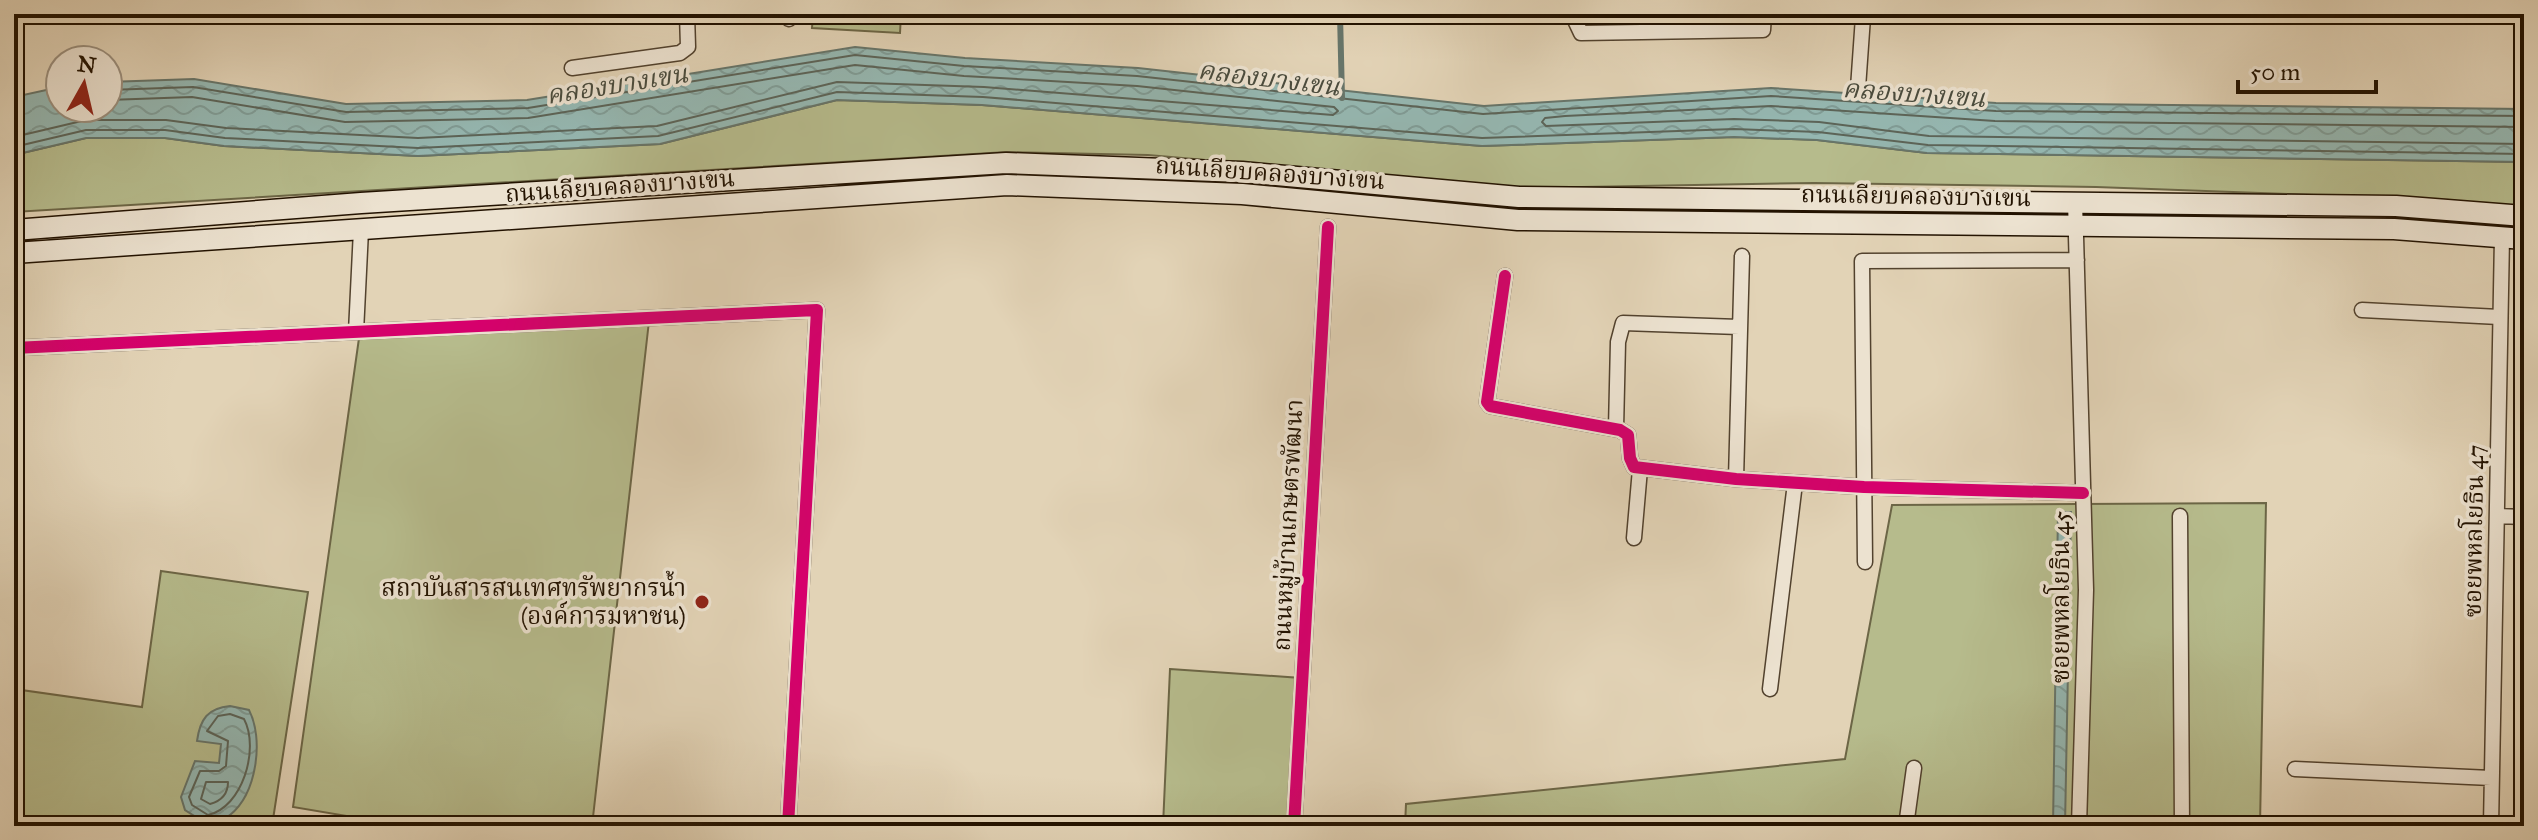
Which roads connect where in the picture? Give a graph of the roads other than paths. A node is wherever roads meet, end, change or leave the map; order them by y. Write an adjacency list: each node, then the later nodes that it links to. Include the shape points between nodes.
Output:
1 (687, 14): 5 (street, via 688,47 680,53)
2 (1572, 14): 3 (street, via 1581,33 1763,30)
3 (1764, 14)
4 (1801, 14): 6 (street, via 1863,17)
5 (572, 68)
6 (1858, 88)
7 (2075, 201): 8 (main road, ถนนเลียบคลองบางเขน, via 1519,197 1242,172 1006,163); 9 (main road, ถนนเลียบคลองบางเขน, via 2396,206); 10 (street, ซอยพหลโยธิน 45)
8 (361, 203): 12 (main road, ถนนเลียบคลองบางเขน); 13 (main road)
9 (2524, 216)
10 (2076, 224): 13 (main road, ถนนเลียบคลองบางเขน, via 1518,220 1242,194 1007,185); 14 (main road, ถนนเลียบคลองบางเขน, via 2394,229); 18 (street, ซอยพหลโยธิน 45)
11 (1328, 227): 41 (street, ถนนหมู่บ้านเกษตรพัฒนา)
12 (14, 230)
13 (361, 230): 16 (main road, ถนนเลียบคลองบางเขน); 23 (street)
14 (2502, 237): 15 (main road, ถนนเลียบคลองบางเขน); 21 (street, ซอยพหลโยธิน 47)
15 (2524, 239)
16 (14, 253)
17 (1742, 256): 22 (street)
18 (2077, 260): 29 (street, via 1862,261); 30 (street, ซอยพหลโยธิน 45)
19 (1505, 276): 25 (street, via 1487,402)
20 (2362, 310): 21 (street)
21 (2499, 317): 32 (street, ซอยพหลโยธิน 47)
22 (1739, 327): 25 (street, via 1623,323); 27 (street)
23 (356, 332): 24 (street); 40 (street, via 817,310)
24 (14, 348)
25 (1616, 429): 26 (street, via 1628,435 1631,465)
26 (1640, 469): 27 (street); 34 (street)
27 (1736, 479): 28 (street)
28 (1795, 483): 29 (street); 36 (street)
29 (1864, 487): 30 (street); 35 (street)
30 (2083, 493): 43 (street, ซอยพหลโยธิน 45, via 2086,590)
31 (2180, 516): 44 (street)
32 (2497, 516): 33 (street); 39 (street, ซอยพหลโยธิน 47)
33 (2524, 517)
34 (1634, 538)
35 (1865, 562)
36 (1770, 689)
37 (1914, 768): 42 (street)
38 (2295, 769): 39 (street)
39 (2491, 778): 45 (street, ซอยพหลโยธิน 47)
40 (788, 826)
41 (1294, 826)
42 (1906, 826)
43 (2079, 826)
44 (2182, 826)
45 (2491, 826)

